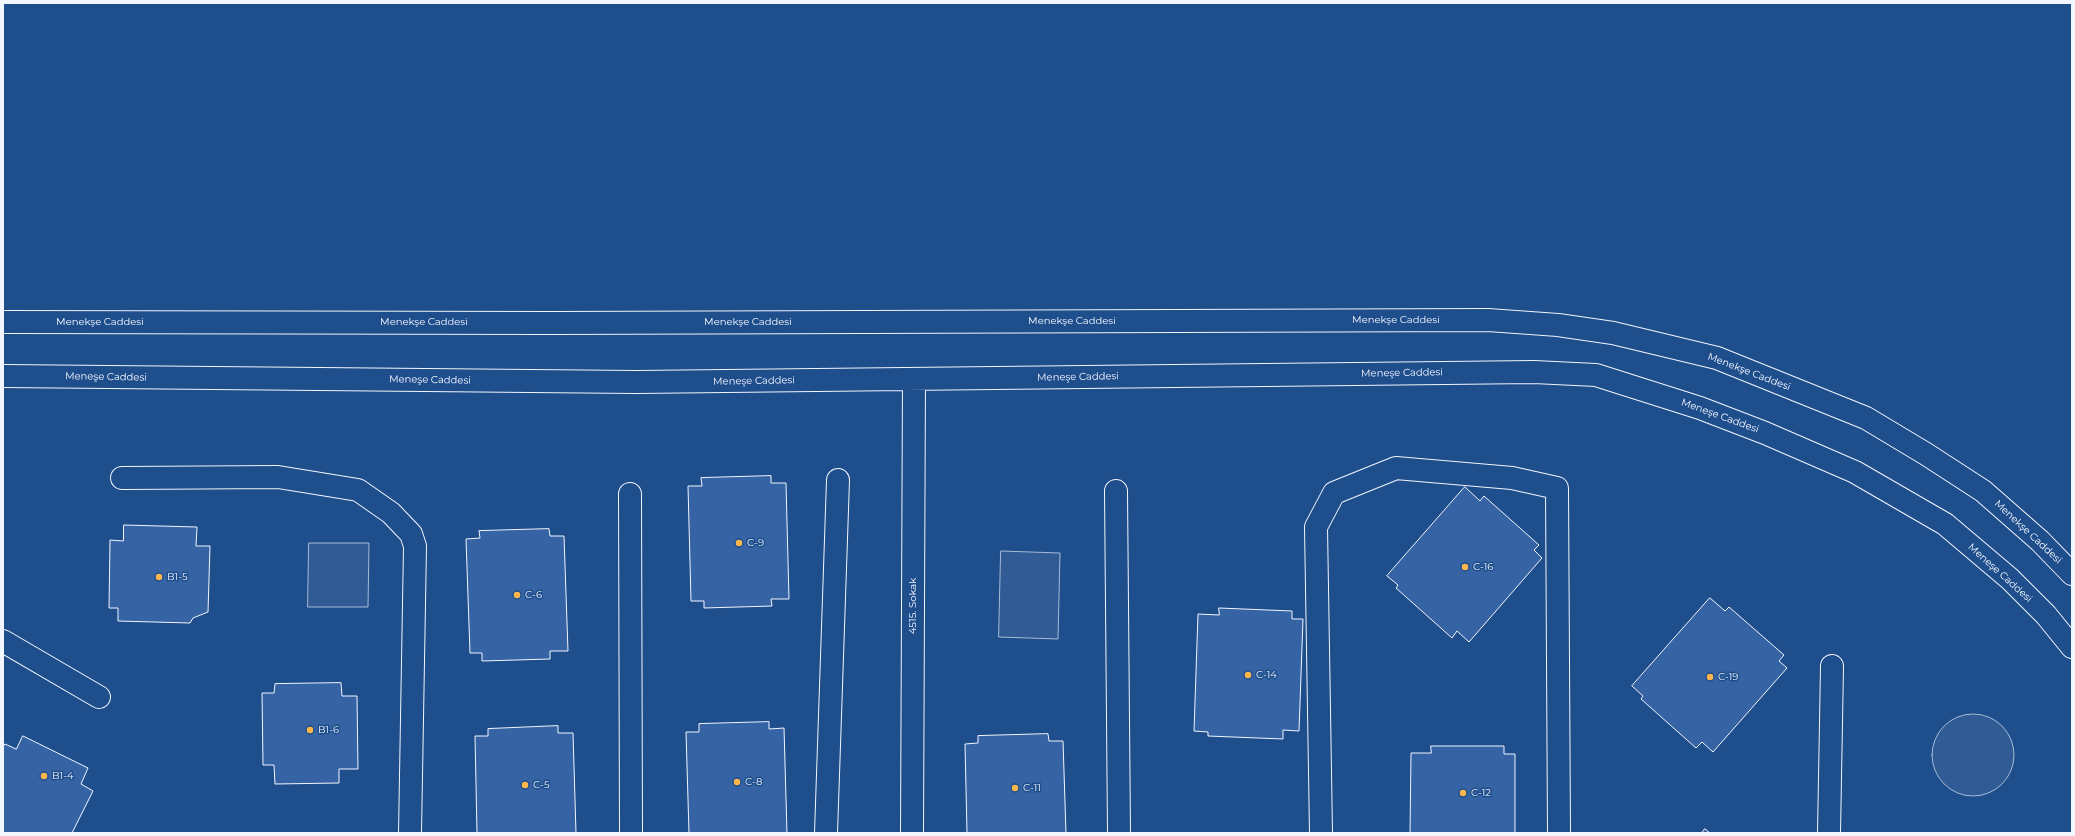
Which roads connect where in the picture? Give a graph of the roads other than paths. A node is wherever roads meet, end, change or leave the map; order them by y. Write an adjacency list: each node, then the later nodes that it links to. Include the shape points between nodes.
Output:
1 (3, 322): 8 (street, Menekşe Caddesi, via 1488,320 1558,325 1613,333 1717,358 1866,418 1983,491 2040,541)
2 (3, 376): 3 (street, Meneşe Caddesi, via 636,382)
3 (914, 379): 10 (street, Meneşe Caddesi, via 1534,372 1596,376 1700,408 1855,472 1944,524 2010,579 2046,615); 16 (street, 4515. Sokak)
4 (122, 478): 13 (street, via 278,477 358,490 391,513 411,534 415,546)
5 (838, 480): 15 (street)
6 (1116, 491): 17 (street)
7 (630, 494): 14 (street)
8 (2072, 574)
9 (3, 641): 12 (street)
10 (2072, 647)
11 (1832, 666): 20 (street)
12 (99, 697)
13 (410, 833)
14 (631, 833)
15 (826, 833)
16 (912, 833)
17 (1119, 833)
18 (1321, 833): 19 (street, via 1316,528 1334,493 1396,468 1512,478 1557,488)
19 (1559, 833)
20 (1829, 833)

